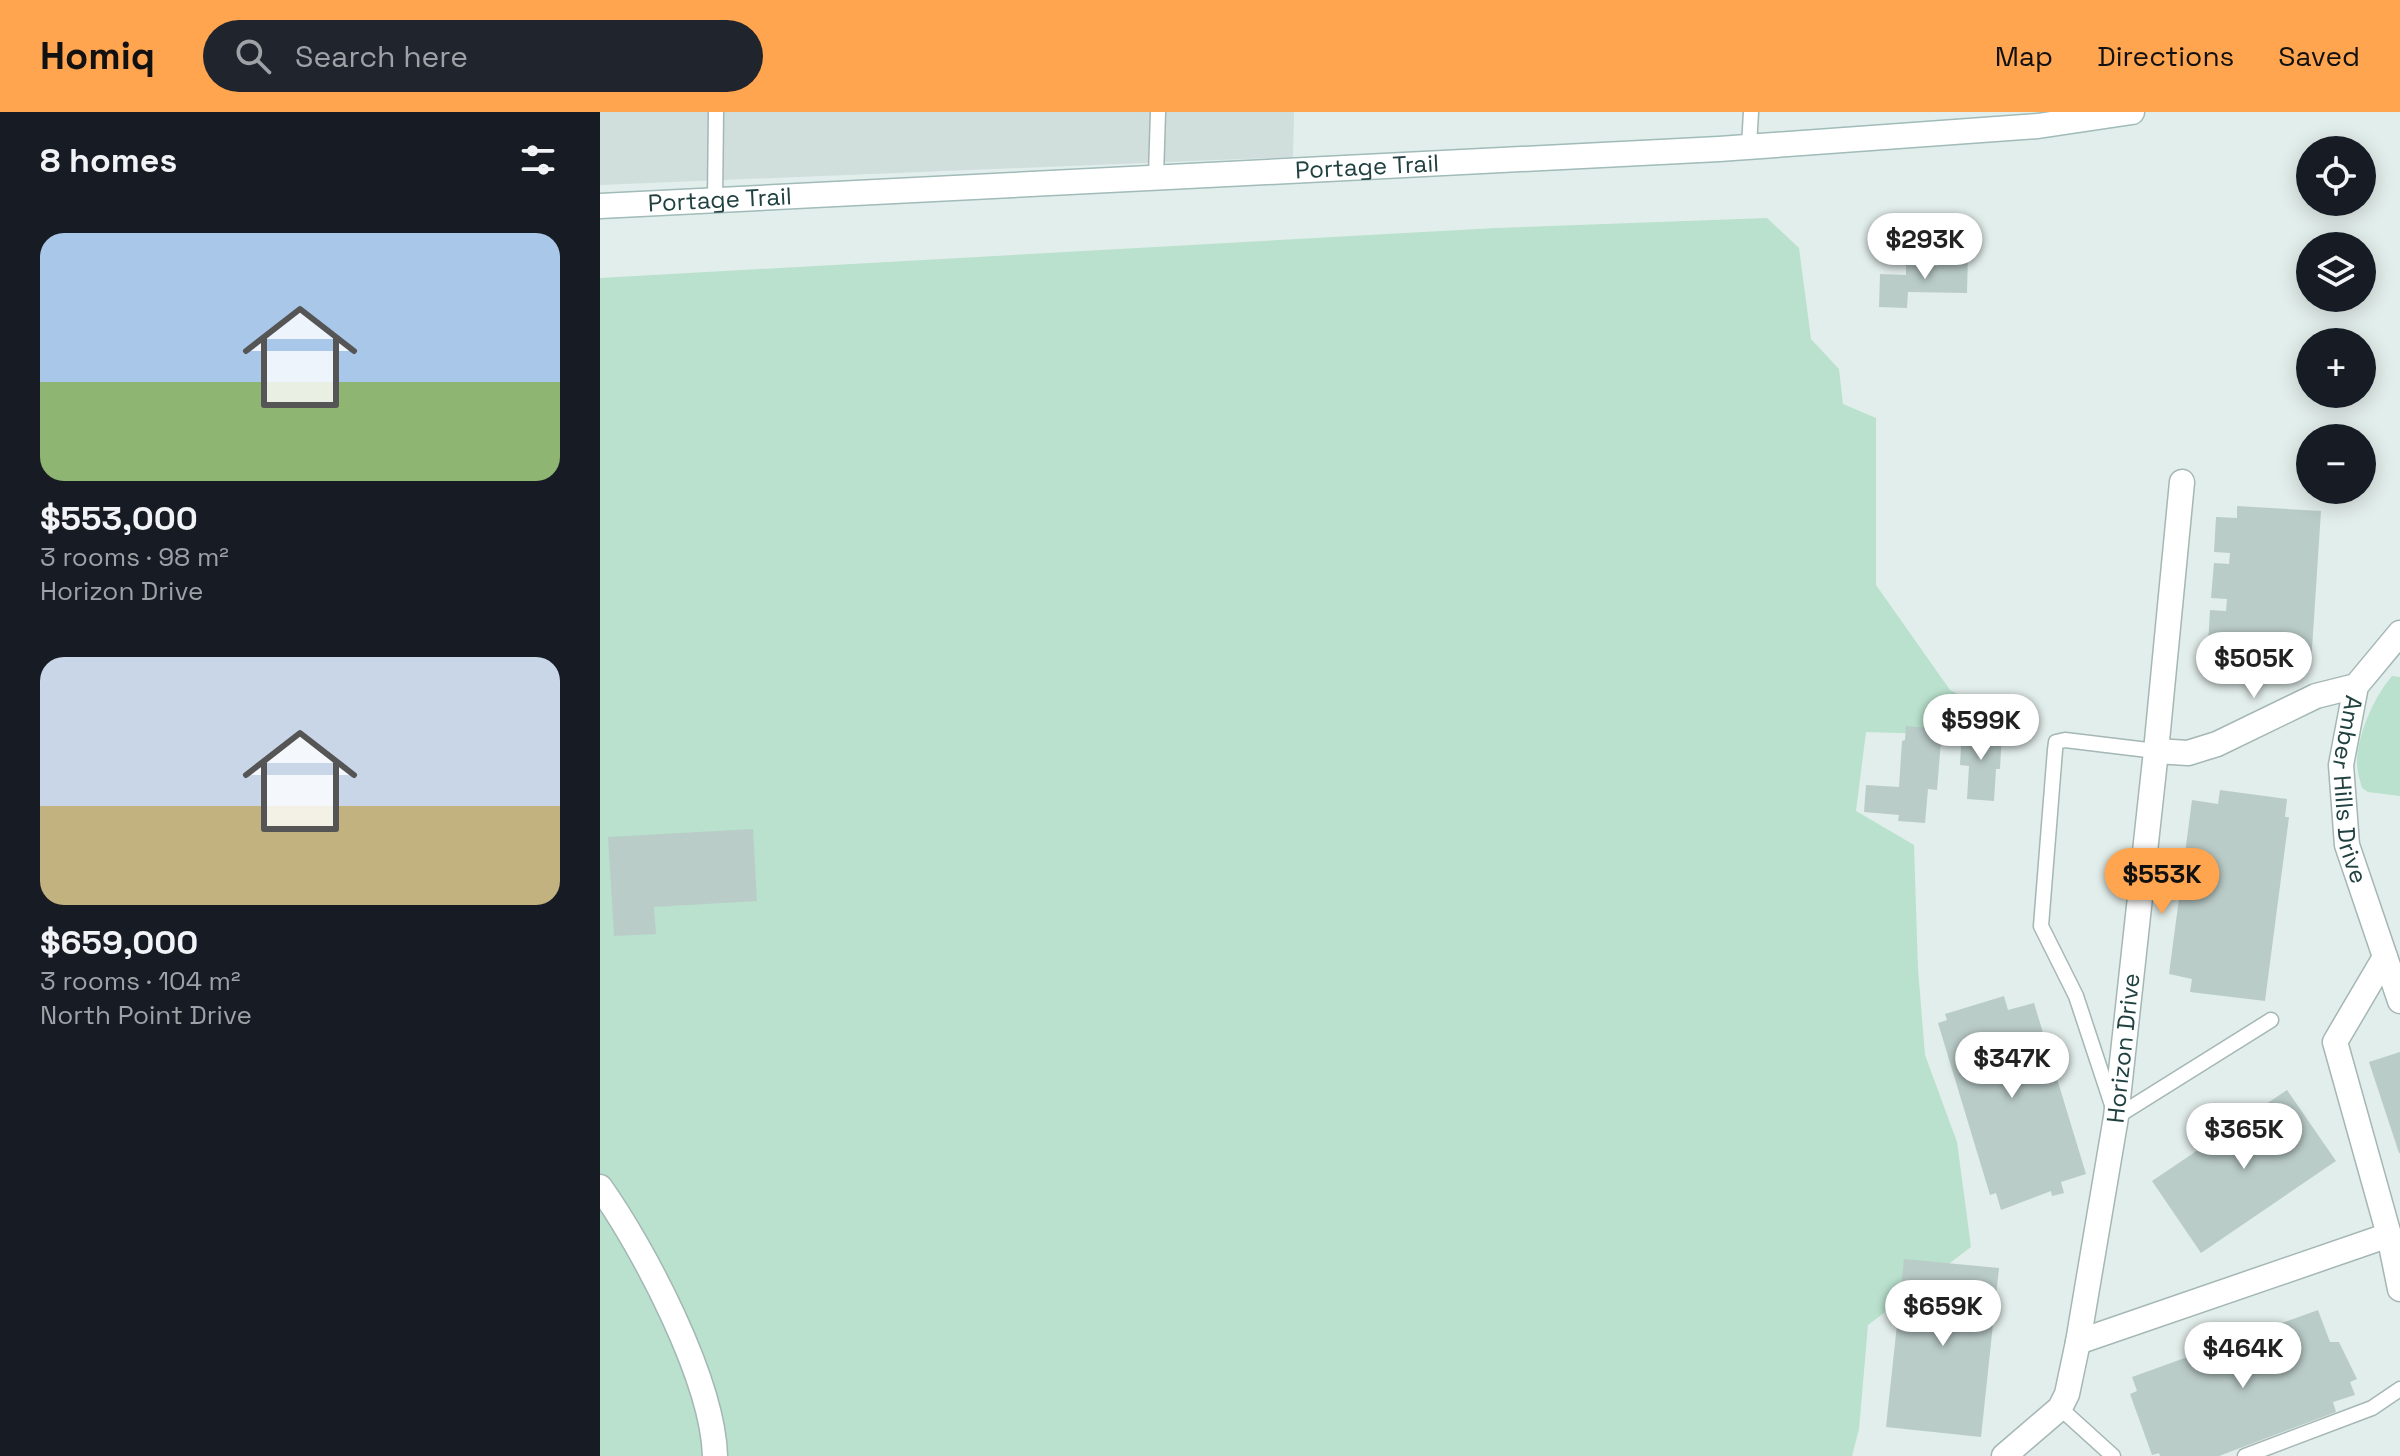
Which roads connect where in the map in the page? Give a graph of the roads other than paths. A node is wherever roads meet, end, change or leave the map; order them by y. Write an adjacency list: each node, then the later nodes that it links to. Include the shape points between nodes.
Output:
1 (716, 112): 7 (lane)
2 (1158, 112): 6 (lane)
3 (1751, 112): 5 (lane)
4 (2132, 112): 5 (street, Portage Trail, via 2038,126)
5 (1749, 146): 6 (street, Portage Trail)
6 (1156, 176): 7 (street, Portage Trail)
7 (715, 200): 8 (street, Portage Trail)
8 (600, 206)
9 (2182, 482): 12 (street, Horizon Drive)
10 (2400, 633): 11 (street, Amber Hills Drive)
11 (2356, 686): 12 (street, via 2316,696 2217,744 2188,753); 13 (street, Amber Hills Drive, via 2341,765 2347,845)
12 (2156, 751): 16 (street, Horizon Drive); 16 (lane, via 2065,740 2056,742 2055,750 2041,926 2076,996)
13 (2385, 957): 14 (street, Amber Hills Drive); 18 (street, via 2335,1042)
14 (2400, 1001)
15 (2271, 1020): 16 (lane)
16 (2116, 1117): 20 (street, Horizon Drive)
17 (600, 1187): 23 (street, via 628,1229 688,1352 711,1420)
18 (2389, 1235): 19 (street); 20 (street)
19 (2400, 1289)
20 (2078, 1342): 22 (street, Horizon Drive)
21 (2400, 1389): 26 (lane, via 2372,1408)
22 (2060, 1408): 24 (street); 25 (lane)
23 (715, 1456)
24 (2004, 1456)
25 (2113, 1456)
26 (2245, 1456)

